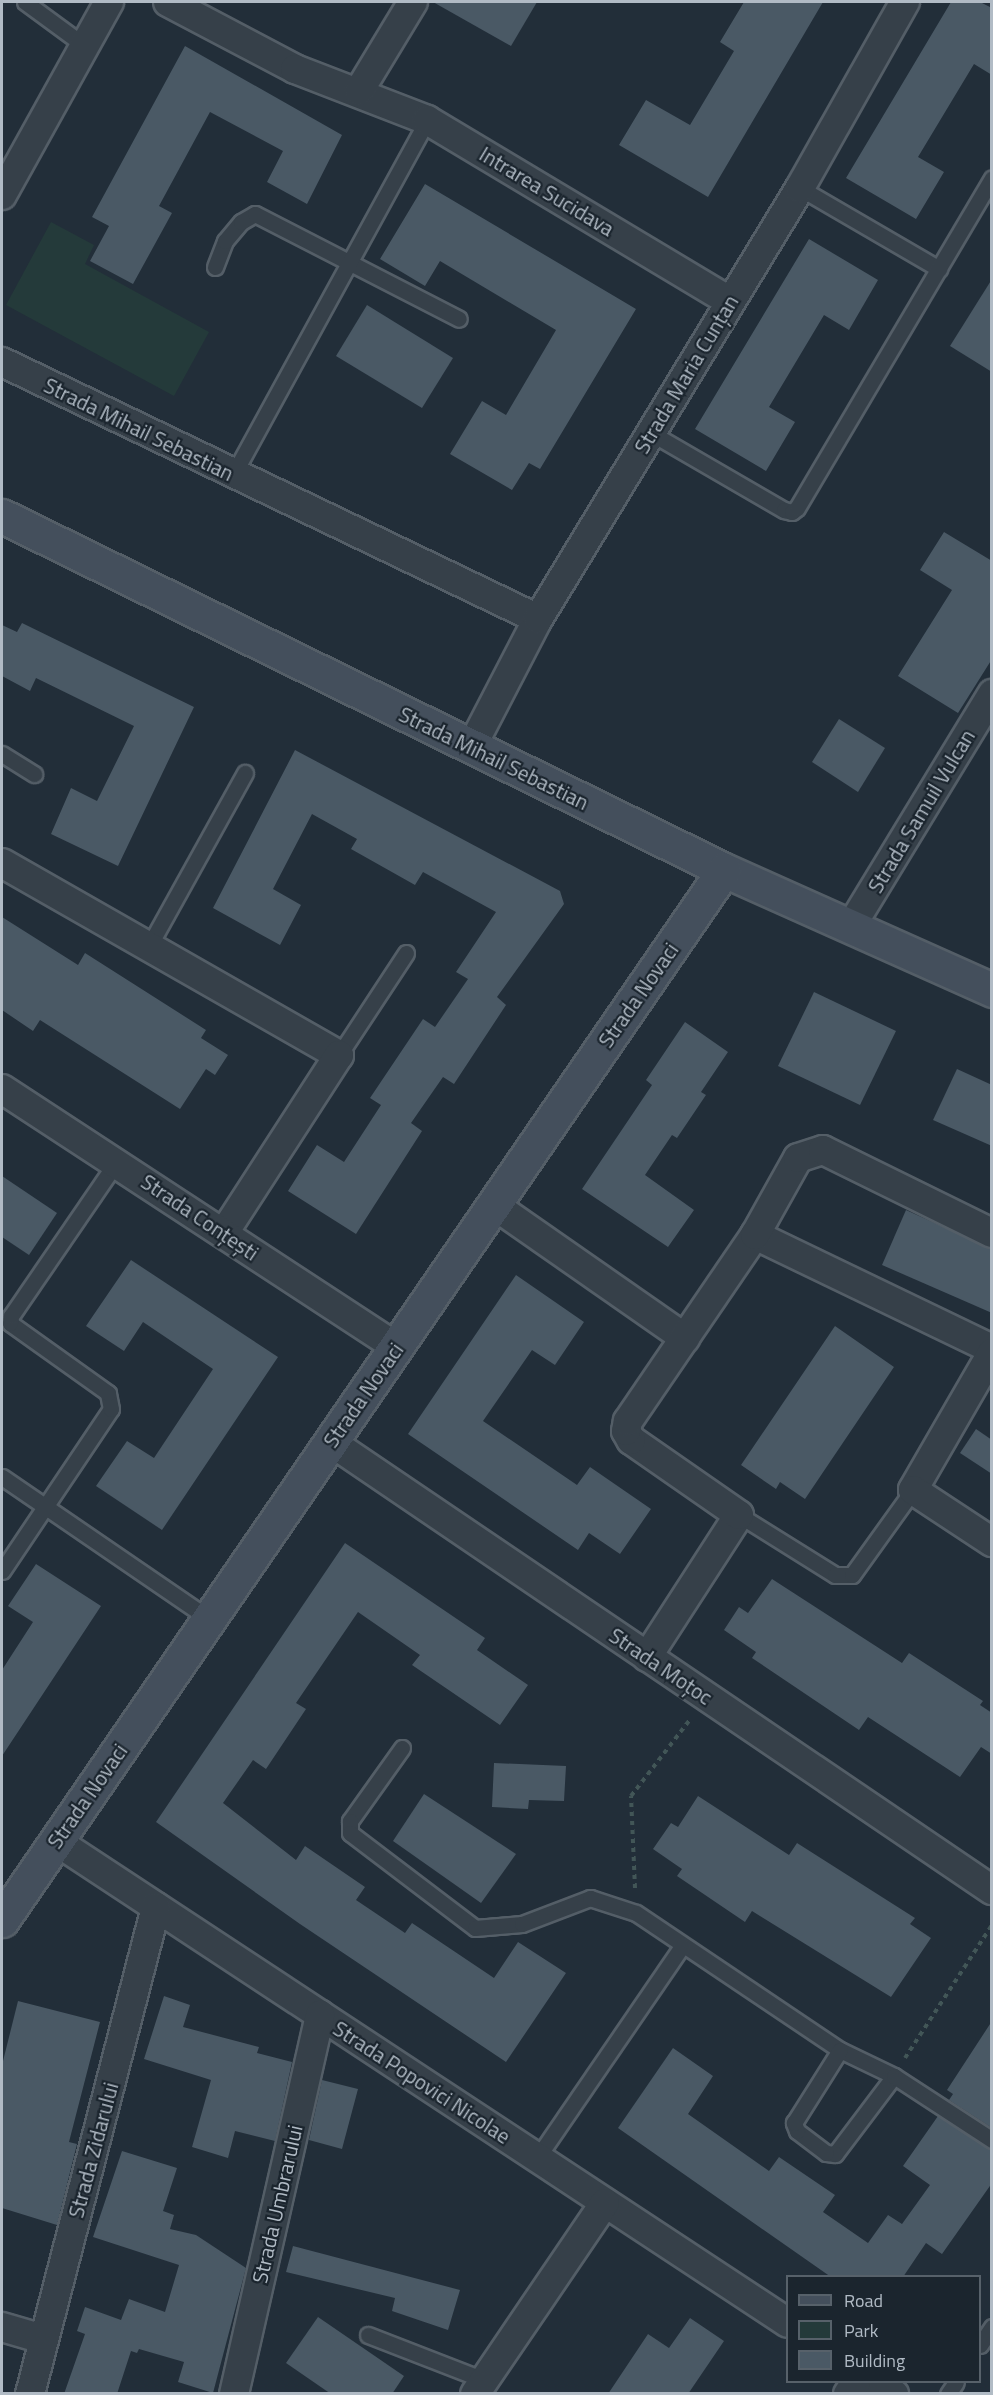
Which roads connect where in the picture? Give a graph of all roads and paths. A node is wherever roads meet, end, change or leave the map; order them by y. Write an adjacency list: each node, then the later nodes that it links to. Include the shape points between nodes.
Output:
1 (25, 2): 6 (lane)
2 (110, 2): 6 (street)
3 (168, 2): 7 (street, Intrarea Sucidava, via 295,69)
4 (413, 2): 7 (street)
5 (905, 2): 10 (street, Strada Maria Cunțan)
6 (85, 46): 11 (street)
7 (359, 91): 8 (street, Intrarea Sucidava)
8 (427, 120): 12 (lane); 15 (street, Intrarea Sucidava)
9 (992, 178): 14 (lane)
10 (801, 188): 14 (lane); 15 (street, Strada Maria Cunțan)
11 (2, 195)
12 (350, 265): 13 (lane, via 255,214 241,222 225,242); 16 (lane); 19 (lane)
13 (215, 267)
14 (939, 269): 18 (lane, via 792,512)
15 (729, 301): 18 (street, Strada Maria Cunțan)
16 (459, 319)
17 (2, 362): 19 (street, Strada Mihail Sebastian)
18 (651, 433): 21 (street, Strada Maria Cunțan)
19 (233, 476): 21 (street, Strada Mihail Sebastian)
20 (2, 516): 23 (street, Strada Mihail Sebastian)
21 (537, 619): 23 (street, Strada Maria Cunțan)
22 (992, 694): 29 (street, Strada Samuil Vulcan)
23 (471, 748): 28 (street, Strada Mihail Sebastian)
24 (2, 754): 26 (lane)
25 (245, 773): 30 (lane)
26 (34, 774)
27 (2, 863): 30 (street)
28 (724, 870): 29 (street, Strada Mihail Sebastian); 36 (street, Strada Novaci)
29 (850, 928): 32 (street, Strada Mihail Sebastian)
30 (149, 946): 33 (street)
31 (406, 953): 33 (lane)
32 (992, 990)
33 (339, 1055): 37 (street)
34 (2, 1089): 35 (street, Strada Conțești)
35 (117, 1161): 37 (street, Strada Conțești); 46 (lane, via 11,1316 15,1329 108,1393 112,1400 111,1409)
36 (494, 1205): 40 (street); 41 (street, Strada Novaci)
37 (224, 1233): 41 (street, Strada Conțești)
38 (992, 1233): 39 (street, via 823,1150 798,1158)
39 (755, 1235): 40 (street); 42 (street)
40 (685, 1338): 47 (street, via 628,1421 626,1431 632,1440)
41 (396, 1347): 43 (street, Strada Novaci)
42 (992, 1351): 45 (street)
43 (331, 1442): 50 (street, Strada Novaci); 51 (street, Strada Moțoc)
44 (2, 1477): 46 (lane)
45 (913, 1490): 47 (lane, via 852,1575 835,1575); 48 (street)
46 (45, 1507): 49 (lane); 50 (lane)
47 (739, 1515): 51 (street)
48 (992, 1542)
49 (2, 1571)
50 (209, 1619): 54 (street, Strada Novaci)
51 (647, 1656): 52 (street, Strada Moțoc)
52 (708, 1697): 55 (street, Strada Moțoc); 57 (path, via 631,1796)
53 (402, 1748): 57 (lane, via 350,1821 350,1833 475,1928 522,1924 590,1898)
54 (56, 1841): 56 (street, Strada Popovici Nicolae); 58 (street, Strada Novaci)
55 (990, 1887)
56 (156, 1907): 61 (street, Strada Popovici Nicolae); 71 (street, Strada Zidarului)
57 (636, 1913): 60 (lane)
58 (2, 1920)
59 (992, 1925): 63 (path)
60 (682, 1946): 62 (lane); 65 (lane)
61 (320, 2015): 65 (street, Strada Popovici Nicolae); 76 (street, Strada Umbrarului)
62 (840, 2050): 63 (lane); 63 (lane, via 794,2124 797,2131 826,2153 835,2154 842,2147)
63 (894, 2076): 64 (lane)
64 (992, 2140)
65 (537, 2158): 66 (street, Strada Popovici Nicolae)
66 (605, 2203): 67 (street, Strada Popovici Nicolae); 74 (street)
67 (786, 2322)
68 (992, 2326): 72 (lane)
69 (2, 2327): 71 (street)
70 (368, 2335): 74 (lane)
71 (43, 2339): 75 (street, Strada Zidarului)
72 (981, 2343)
73 (878, 2383): 77 (street)
74 (480, 2387)
75 (30, 2394)
76 (234, 2394)
77 (894, 2394)

